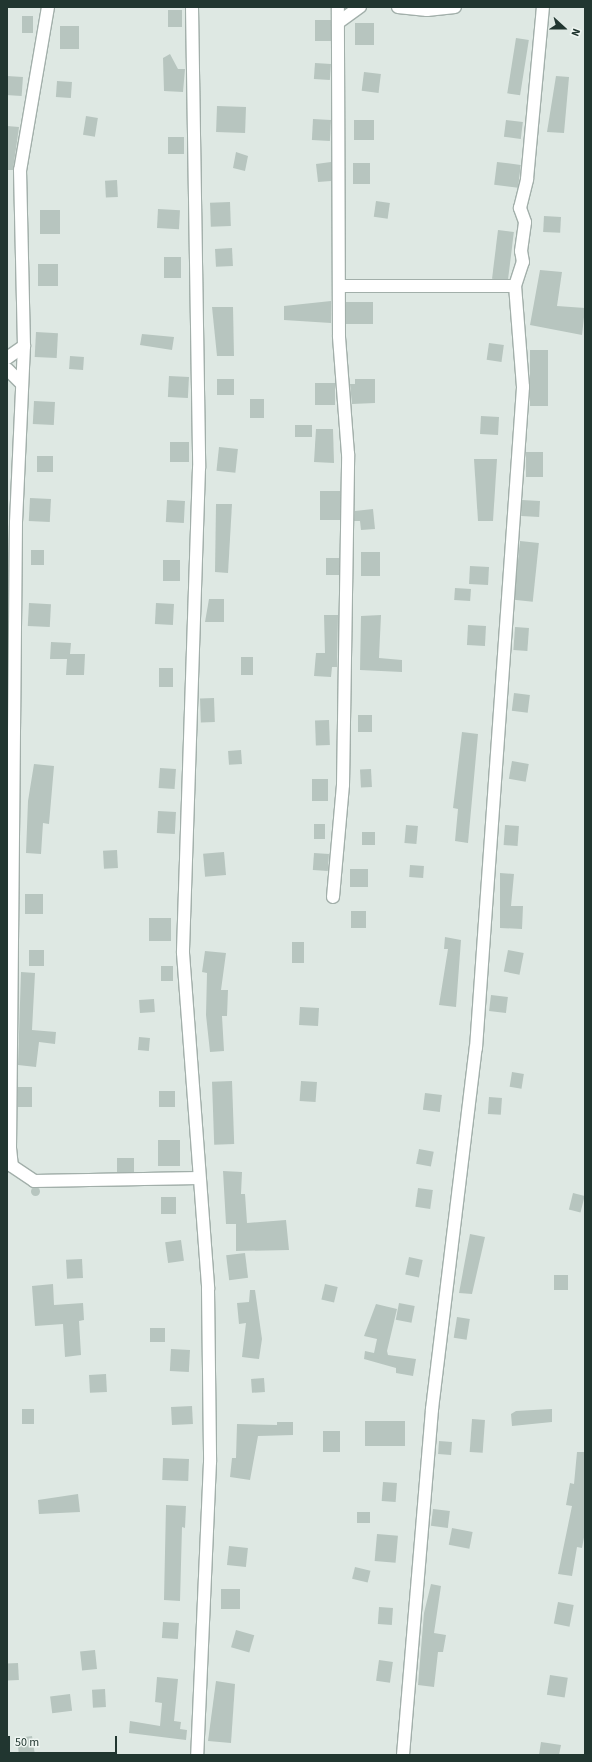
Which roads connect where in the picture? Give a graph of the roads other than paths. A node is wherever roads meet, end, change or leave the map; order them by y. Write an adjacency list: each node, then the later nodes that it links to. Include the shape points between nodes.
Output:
1 (48, 7): 11 (street, via 20,170)
2 (192, 7): 16 (street, via 199,468 183,953)
3 (338, 7): 8 (street)
4 (360, 7): 8 (street)
5 (398, 7): 6 (street, via 427,10)
6 (455, 7)
7 (543, 7): 10 (street, via 527,179 520,208 525,222 521,251 524,262)
8 (339, 22): 9 (street)
9 (339, 286): 10 (street); 15 (street, via 339,336 348,454 343,785)
10 (515, 286): 18 (street, via 523,387 476,1048 432,1409)
11 (24, 346): 12 (street); 14 (street)
12 (7, 358)
13 (7, 369): 14 (street)
14 (22, 384): 16 (street, via 16,523 10,1148 12,1166 34,1181)
15 (333, 898)
16 (199, 1178): 17 (street, via 208,1289 210,1462)
17 (197, 1755)
18 (403, 1755)

